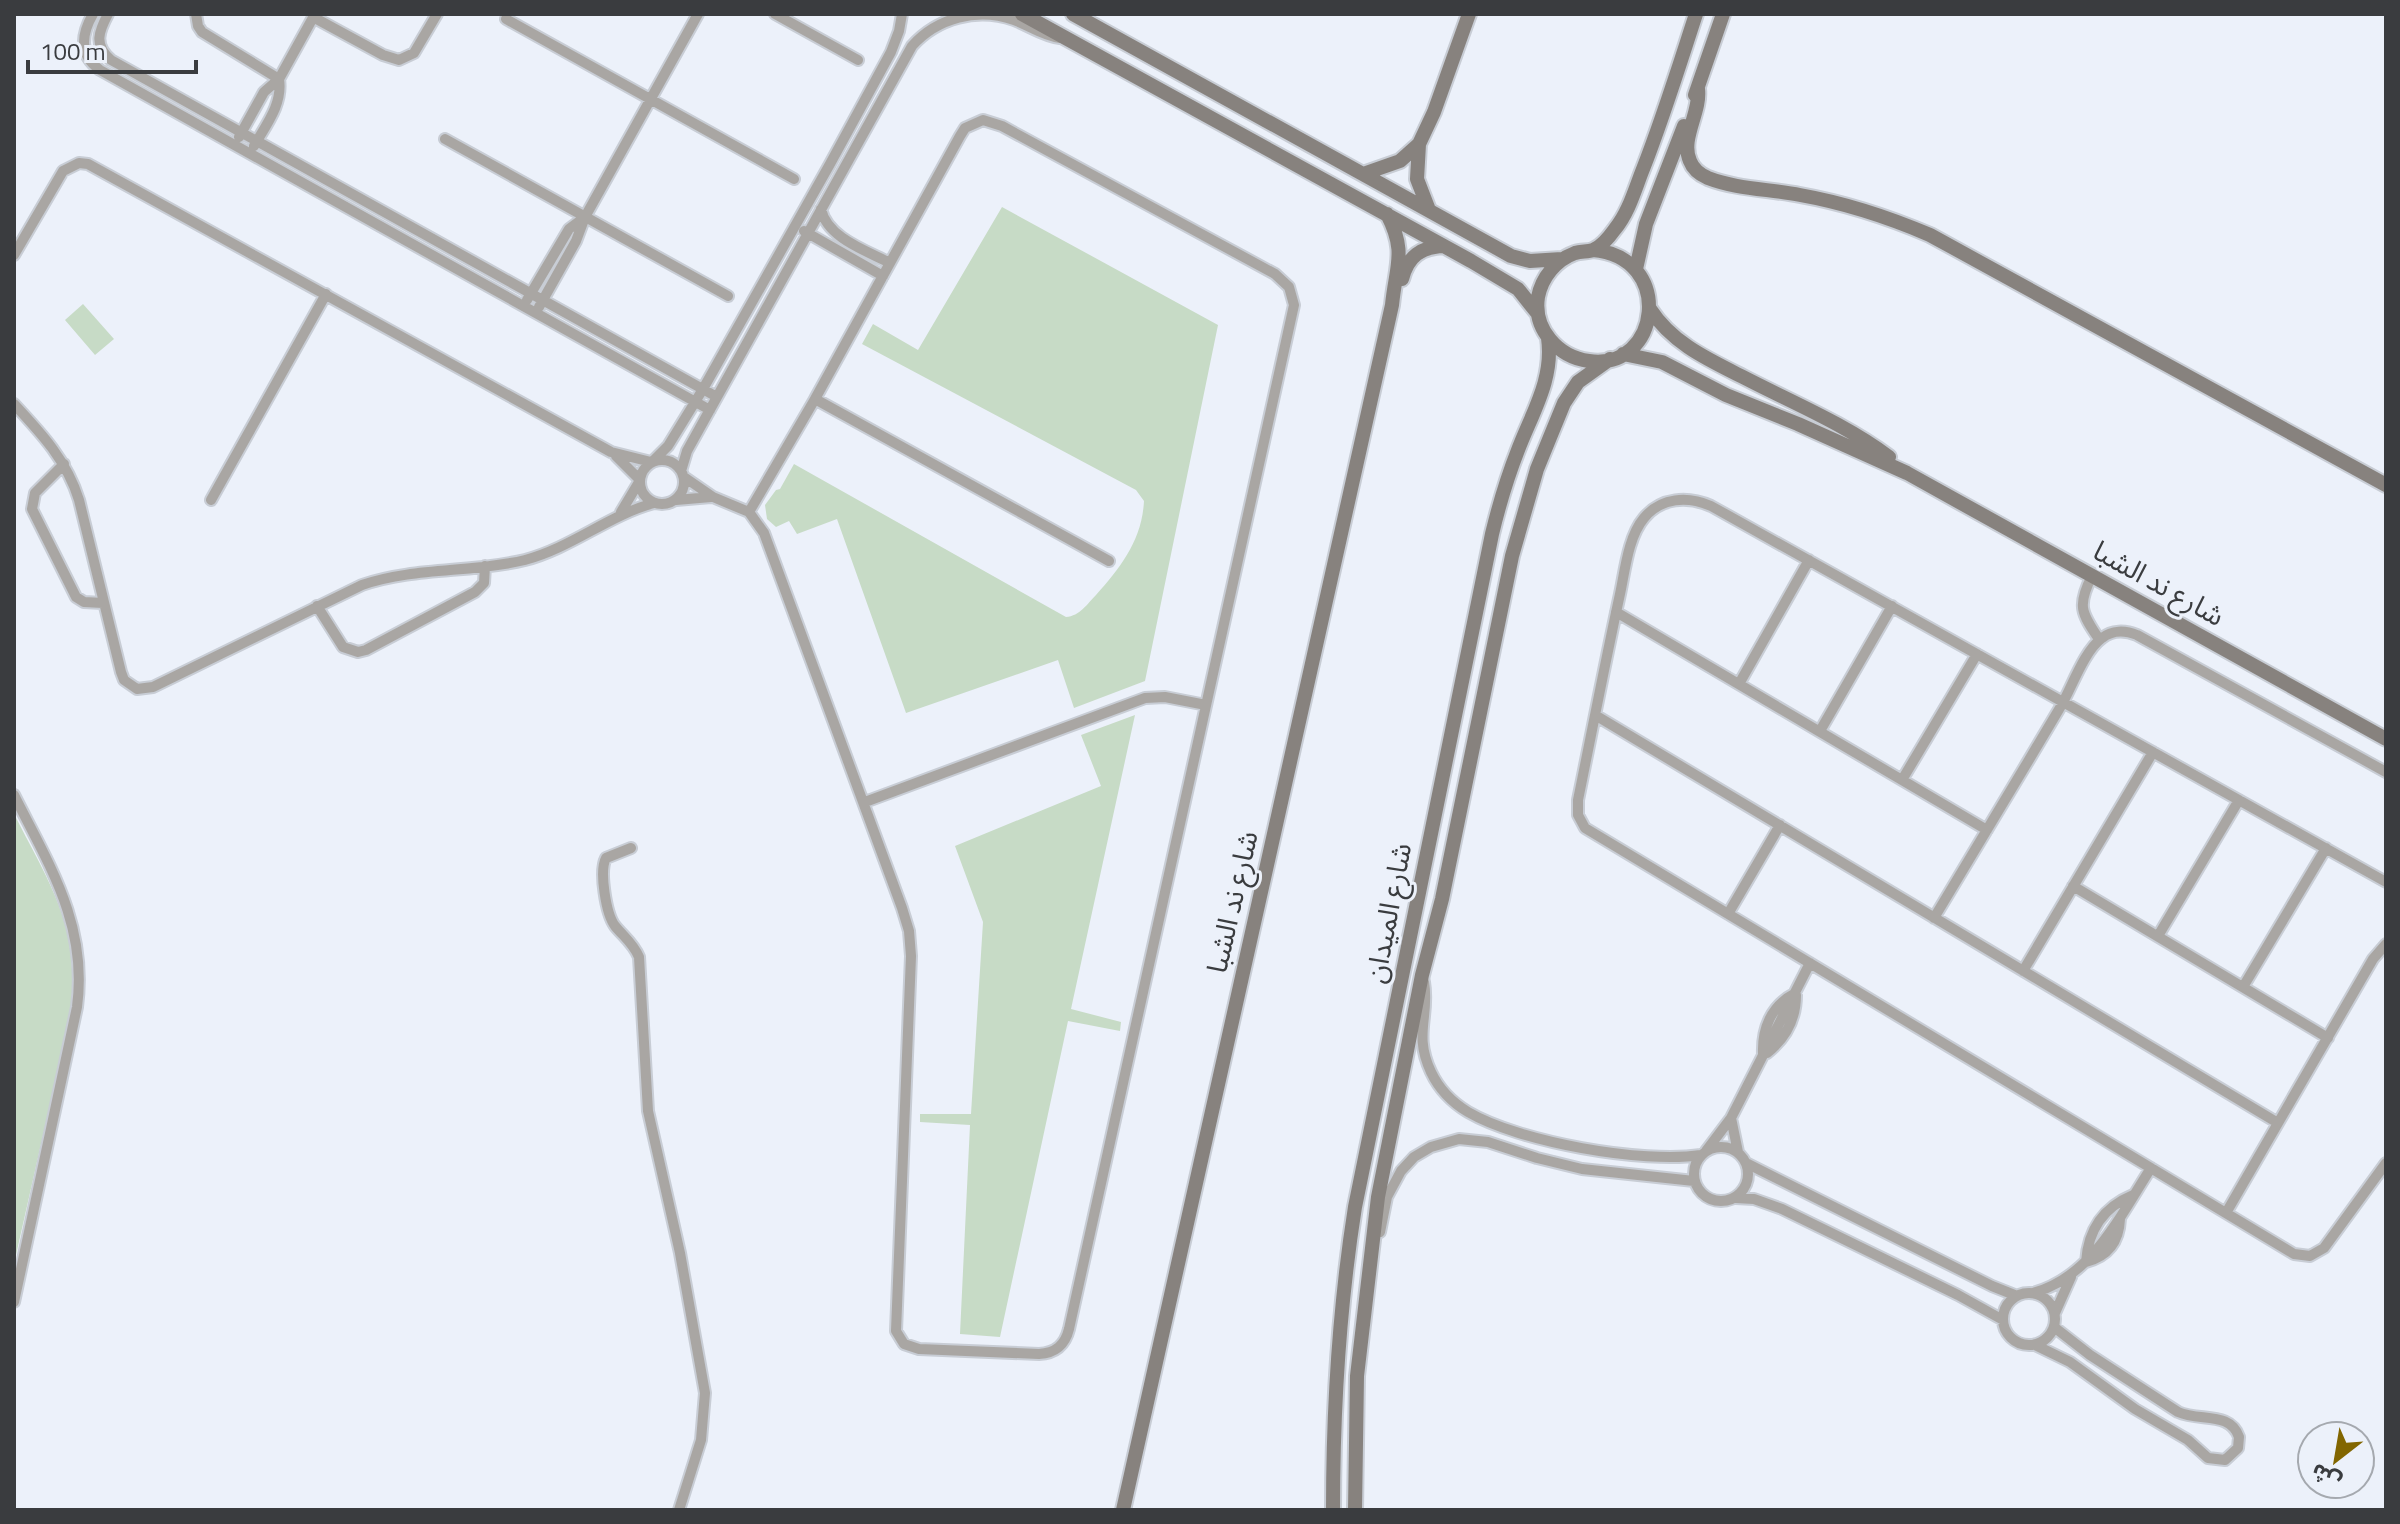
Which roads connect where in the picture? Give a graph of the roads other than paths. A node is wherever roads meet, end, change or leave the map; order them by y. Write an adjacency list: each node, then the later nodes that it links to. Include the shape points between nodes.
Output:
1 (93, 14): 24 (street, via 83,42 93,65)
2 (108, 14): 20 (street, via 98,38 107,57)
3 (196, 14): 17 (street, via 202,32)
4 (437, 14): 13 (street, via 414,53 399,60)
5 (698, 14): 19 (street)
6 (775, 14): 16 (street)
7 (902, 14): 26 (street, via 891,52)
8 (1022, 14): 15 (street)
9 (1073, 14): 27 (street)
10 (1469, 14): 23 (street)
11 (1696, 14): 35 (street, via 1629,204 1615,230)
12 (1723, 14): 18 (street)
13 (314, 15): 17 (street)
14 (506, 19): 19 (street)
15 (1066, 39): 29 (street, via 989,15 959,17 928,31 893,76); 31 (street)
16 (858, 60)
17 (279, 79): 20 (street, via 264,92); 22 (street, via 277,105)
18 (1698, 89): 39 (street, via 1646,224); 64 (street, via 1688,152 1700,173 1723,182 1835,201 1930,235)
19 (650, 99): 28 (street); 32 (street)
20 (241, 133): 22 (street); 24 (street)
21 (445, 139): 32 (street)
22 (257, 141): 25 (street); 42 (street)
23 (1419, 144): 27 (street, via 1400,161); 30 (street, via 1417,179)
24 (235, 145): 25 (street)
25 (250, 153): 46 (street)
26 (830, 164): 33 (street, via 831,174 803,226); 52 (street)
27 (1363, 174): 30 (street)
28 (794, 179)
29 (821, 209): 33 (street); 38 (street, via 835,233)
30 (1429, 210): 37 (street, via 1511,256)
31 (1387, 214): 34 (street); 45 (street, شارع ند الشبا, via 1400,253)
32 (585, 217): 42 (street, via 569,229); 43 (street); 44 (street)
33 (807, 233): 40 (street); 53 (street)
34 (1445, 246): 45 (street, شارع ند الشبا, via 1423,250 1408,262); 49 (street, via 1518,289)
35 (1593, 250): 37 (street); 39 (street, via 1617,255)
36 (14, 255): 41 (street, via 63,171 88,164)
37 (1562, 259): 49 (street, via 1542,284)
38 (890, 263): 40 (street); 83 (street, via 965,128 983,120 1275,274 1289,287 1293,315)
39 (1636, 269): 47 (street)
40 (883, 276): 54 (street)
41 (326, 294): 58 (street); 66 (street)
42 (530, 294): 44 (street); 46 (street)
43 (728, 296)
44 (543, 301): 48 (street); 52 (street)
45 (1392, 305): 130 (street, شارع ند الشبا)
46 (524, 306): 48 (street)
47 (1650, 309): 51 (street, via 1642,335); 61 (street, شارع ند الشبا, via 1686,347 1868,443)
48 (536, 312): 55 (street)
49 (1539, 315): 50 (street)
50 (1548, 338): 51 (street, via 1576,358 1593,362); 131 (street, شارع الميدان, via 1547,378 1492,534 1355,1207 1334,1397)
51 (1616, 356): 61 (street, شارع ند الشبا, via 1662,362); 105 (street, شارع الميدان, via 1588,372 1570,392 1527,498)
52 (703, 389): 53 (street); 55 (street)
53 (717, 397): 57 (street)
54 (815, 399): 69 (street); 72 (street)
55 (696, 402): 57 (street); 59 (street)
56 (14, 404): 60 (street)
57 (710, 410): 62 (street, via 687,451)
58 (611, 452): 59 (street); 63 (street)
59 (652, 461): 62 (street, via 669,461); 63 (street)
60 (64, 464): 75 (street, via 79,500); 75 (street, via 35,493 32,509 76,597)
61 (1907, 473): 74 (street, شارع ند الشبا)
62 (683, 474): 65 (street); 67 (street, via 682,491)
63 (639, 480): 68 (street, via 644,495); 70 (street)
64 (2386, 485)
65 (713, 497): 67 (street); 69 (street)
66 (211, 500)
67 (674, 501): 68 (street)
68 (654, 503): 70 (street)
69 (749, 512): 92 (street, via 764,533)
70 (617, 517): 73 (street, via 536,556)
71 (1809, 560): 77 (street); 78 (street, via 1701,502 1670,501 1651,511 1638,527); 81 (street)
72 (1109, 561)
73 (485, 566): 76 (street, via 375,581); 76 (street, via 484,583 475,592 358,652 337,641)
74 (2092, 576): 79 (street, via 2081,606); 86 (street, شارع ند الشبا)
75 (103, 603): 76 (street, via 124,680 137,689)
76 (317, 606)
77 (1892, 606): 80 (street); 85 (street)
78 (1616, 612): 81 (street); 84 (street)
79 (2099, 639): 82 (street); 88 (street, via 2121,631 2137,635)
80 (1977, 654): 82 (street); 89 (street)
81 (1739, 684): 85 (street)
82 (2063, 702): 87 (street); 94 (street)
83 (1206, 705): 92 (street, via 1145,698); 92 (street, via 1069,1329 1062,1345 1048,1353 919,1349 904,1344 896,1331 910,943)
84 (1595, 715): 93 (street); 99 (street, via 1577,808 1581,822)
85 (1820, 731): 89 (street)
86 (2386, 739)
87 (2153, 752): 91 (street); 98 (street)
88 (2386, 772)
89 (1902, 780): 94 (street)
90 (14, 795): 124 (street, via 67,905 80,974)
91 (2239, 800): 96 (street); 101 (street)
92 (865, 802)
93 (1780, 825): 99 (street); 100 (street)
94 (1987, 830): 100 (street)
95 (631, 848): 129 (street, via 609,854 602,871 611,919 639,957 648,1111 705,1393 701,1440)
96 (2326, 848): 97 (street); 106 (street)
97 (2386, 882)
98 (2073, 886): 101 (street); 104 (street)
99 (1728, 914): 103 (street)
100 (1934, 918): 104 (street)
101 (2158, 936): 106 (street)
102 (2386, 944): 107 (street)
103 (1810, 963): 108 (street); 114 (street)
104 (2023, 971): 109 (street)
105 (1422, 975): 111 (street, via 1426,1059 1442,1089 1467,1111 1512,1130 1584,1148 1662,1156); 119 (street, شارع الميدان)
106 (2243, 987): 107 (street)
107 (2328, 1038): 109 (street)
108 (1731, 1118): 110 (street); 111 (street)
109 (2278, 1123): 118 (street)
110 (1738, 1152): 111 (street, via 1725,1147); 112 (street)
111 (1703, 1153): 115 (street)
112 (1746, 1163): 117 (street, via 1747,1182); 123 (street)
113 (2386, 1163): 118 (street, via 2318,1253 2294,1254)
114 (2151, 1168): 116 (street); 118 (street)
115 (1694, 1181): 117 (street, via 1710,1199); 119 (street, via 1582,1169 1479,1140 1449,1141 1414,1157 1395,1179)
116 (2134, 1195): 120 (street); 120 (street, via 2099,1220)
117 (1736, 1198): 126 (street, via 1782,1209)
118 (2226, 1213)
119 (1369, 1260): 132 (street, شارع الميدان, via 1357,1376)
120 (2086, 1262): 121 (street)
121 (2071, 1277): 122 (street); 125 (street)
122 (2033, 1293): 123 (street); 125 (street, via 2049,1302)
123 (2017, 1296): 126 (street)
124 (14, 1302)
125 (2055, 1313): 127 (street)
126 (2003, 1320): 128 (street, via 2016,1341)
127 (2054, 1327): 128 (street); 128 (street, via 2178,1412 2230,1422 2239,1437 2234,1453 2225,1460 2208,1458 2070,1362)
128 (2035, 1345)
129 (679, 1510)
130 (1123, 1510)
131 (1333, 1510)
132 (1355, 1510)

